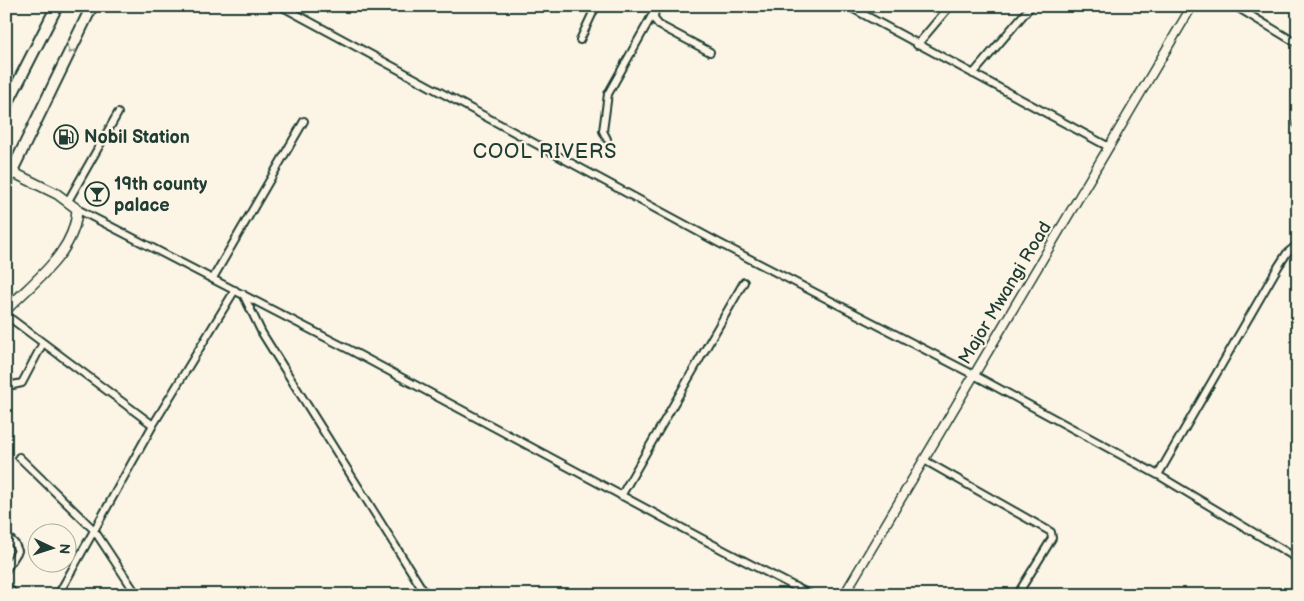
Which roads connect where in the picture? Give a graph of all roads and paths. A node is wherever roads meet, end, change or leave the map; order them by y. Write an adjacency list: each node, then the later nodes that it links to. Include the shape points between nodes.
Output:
1 (56, 6): 16 (highway)
2 (92, 6): 21 (highway, one-way to 21)
3 (281, 6): 33 (street, via 711,238)
4 (596, 6): 11 (street)
5 (848, 6): 13 (street)
6 (950, 6): 13 (street)
7 (1031, 6): 15 (street)
8 (1192, 6): 20 (street, Major Mwangi Road)
9 (1235, 6): 12 (street)
10 (654, 9): 14 (street, via 654,19 664,29); 19 (street, via 608,94 603,131)
11 (580, 40)
12 (1298, 44)
13 (917, 45): 15 (street)
14 (710, 52)
15 (973, 74): 20 (street)
16 (6, 106)
17 (118, 113): 23 (street)
18 (304, 121): 26 (street)
19 (607, 139)
20 (1109, 147): 33 (street, Major Mwangi Road)
21 (12, 172): 22 (highway); 23 (main road)
22 (6, 183)
23 (68, 201): 24 (main road)
24 (77, 209): 26 (street); 30 (main road, via 74,234 62,252)
25 (1298, 244): 38 (street, via 1278,267)
26 (213, 278): 28 (street)
27 (744, 282): 39 (street)
28 (235, 290): 29 (street); 35 (street)
29 (243, 294): 39 (street); 48 (street, via 262,333)
30 (6, 310)
31 (6, 315): 32 (street)
32 (43, 343): 34 (street, via 22,383 13,385); 35 (street)
33 (974, 375): 37 (street, Major Mwangi Road); 38 (street)
34 (6, 379)
35 (153, 425): 40 (street)
36 (19, 457): 40 (street)
37 (924, 460): 50 (street, Major Mwangi Road); 51 (street, via 1050,532 1052,538)
38 (1158, 475): 42 (street)
39 (621, 496): 49 (street)
40 (94, 530): 46 (street); 47 (street)
41 (6, 535): 43 (street, via 18,551)
42 (1298, 558)
43 (6, 570)
44 (6, 585): 45 (street)
45 (16, 595)
46 (58, 595)
47 (136, 595)
48 (426, 595)
49 (812, 595)
50 (844, 595)
51 (1018, 595)

